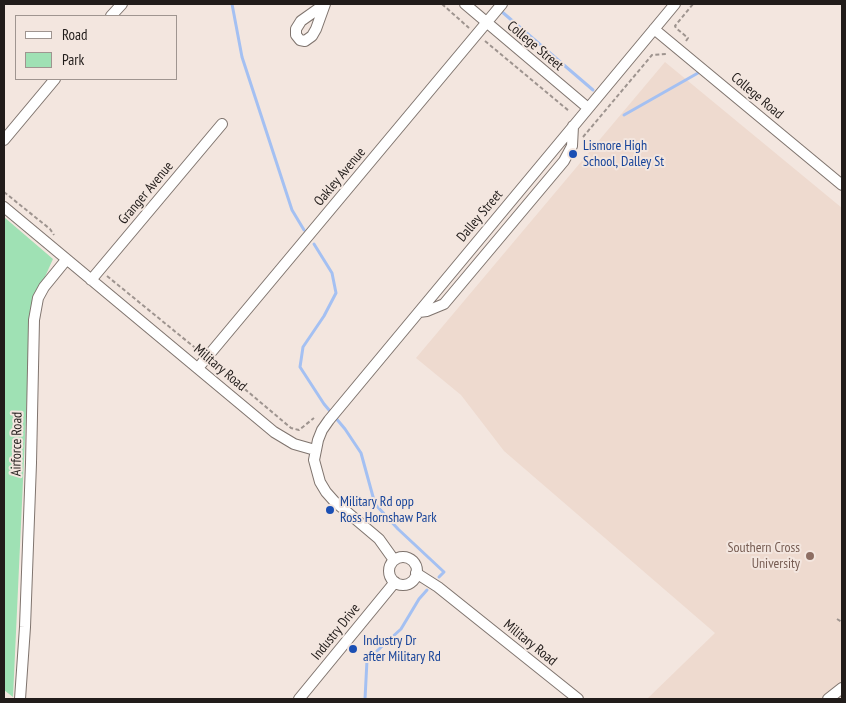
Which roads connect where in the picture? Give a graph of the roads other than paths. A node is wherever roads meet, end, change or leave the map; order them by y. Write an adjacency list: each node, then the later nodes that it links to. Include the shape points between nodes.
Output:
1 (122, 4): 5 (street)
2 (464, 4): 6 (street, College Street)
3 (675, 4): 7 (street, Dalley Street)
4 (500, 7): 6 (street, Oakley Avenue)
5 (112, 15)
6 (487, 23): 9 (street, College Street); 18 (street, Oakley Avenue)
7 (654, 29): 9 (street, Dalley Street); 13 (street, College Road)
8 (54, 80): 12 (street)
9 (588, 108): 11 (street, Dalley Street)
10 (222, 124): 16 (street, Granger Avenue)
11 (573, 126): 17 (street, Dalley Street); 17 (street, via 572,146 564,161 444,304)
12 (4, 140)
13 (842, 184)
14 (4, 207): 15 (street, Military Road)
15 (66, 260): 16 (street, Military Road); 24 (street, Airforce Road, via 38,298 34,314)
16 (91, 280): 18 (street, Military Road)
17 (419, 312): 19 (street, Dalley Street, via 329,420)
18 (198, 368): 19 (street, Military Road, via 274,432 294,444)
19 (315, 450): 20 (street, via 316,472 326,492 379,539)
20 (394, 560): 21 (street, via 407,558 414,564); 22 (street, via 389,571)
21 (416, 573): 22 (street, via 410,582 402,585); 26 (street, Military Road)
22 (395, 582): 25 (street, Industry Drive)
23 (842, 688): 27 (street)
24 (20, 699)
25 (299, 699)
26 (578, 699)
27 (828, 699)

